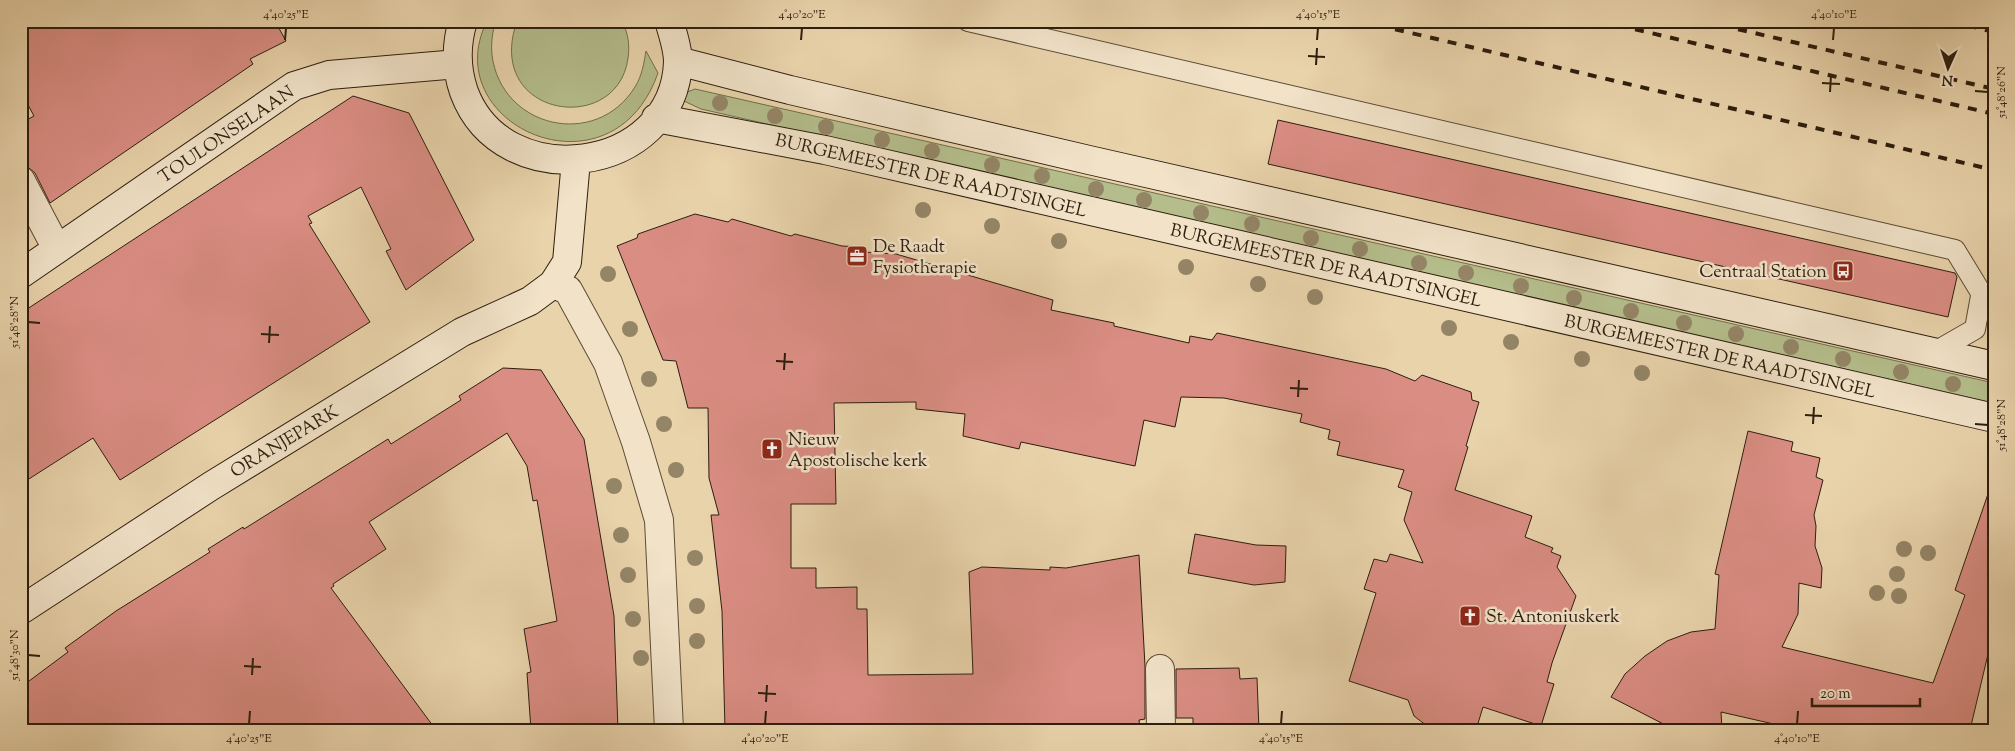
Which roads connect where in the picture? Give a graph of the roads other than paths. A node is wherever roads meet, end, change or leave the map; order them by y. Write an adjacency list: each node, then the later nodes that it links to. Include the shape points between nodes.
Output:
1 (463, 21): 5 (main road)
2 (669, 21): 4 (main road)
3 (968, 21): 12 (lane, via 1955,250)
4 (678, 61): 6 (main road, via 675,82); 14 (main road, via 1088,160)
5 (458, 64): 7 (main road, via 468,101 477,117 504,143 538,158); 9 (main road, TOULONSELAAN, via 329,75 294,86)
6 (656, 118): 7 (main road, via 640,135 620,148); 16 (main road, BURGEMEESTER DE RAADTSINGEL, via 825,150)
7 (576, 160): 11 (main road, via 567,262)
8 (21, 181): 9 (main road)
9 (57, 249): 10 (main road, TOULONSELAAN)
10 (21, 274)
11 (553, 284): 17 (main road, ORANJEPARK, via 530,300 462,332 211,486); 19 (main road, via 568,290 608,363 659,520)
12 (1981, 296): 13 (lane); 14 (lane, via 1975,330)
13 (1994, 314)
14 (1935, 352): 15 (main road)
15 (1994, 366)
16 (1994, 418)
17 (21, 610)
18 (1160, 668): 20 (main road)
19 (670, 730)
20 (1162, 730)

